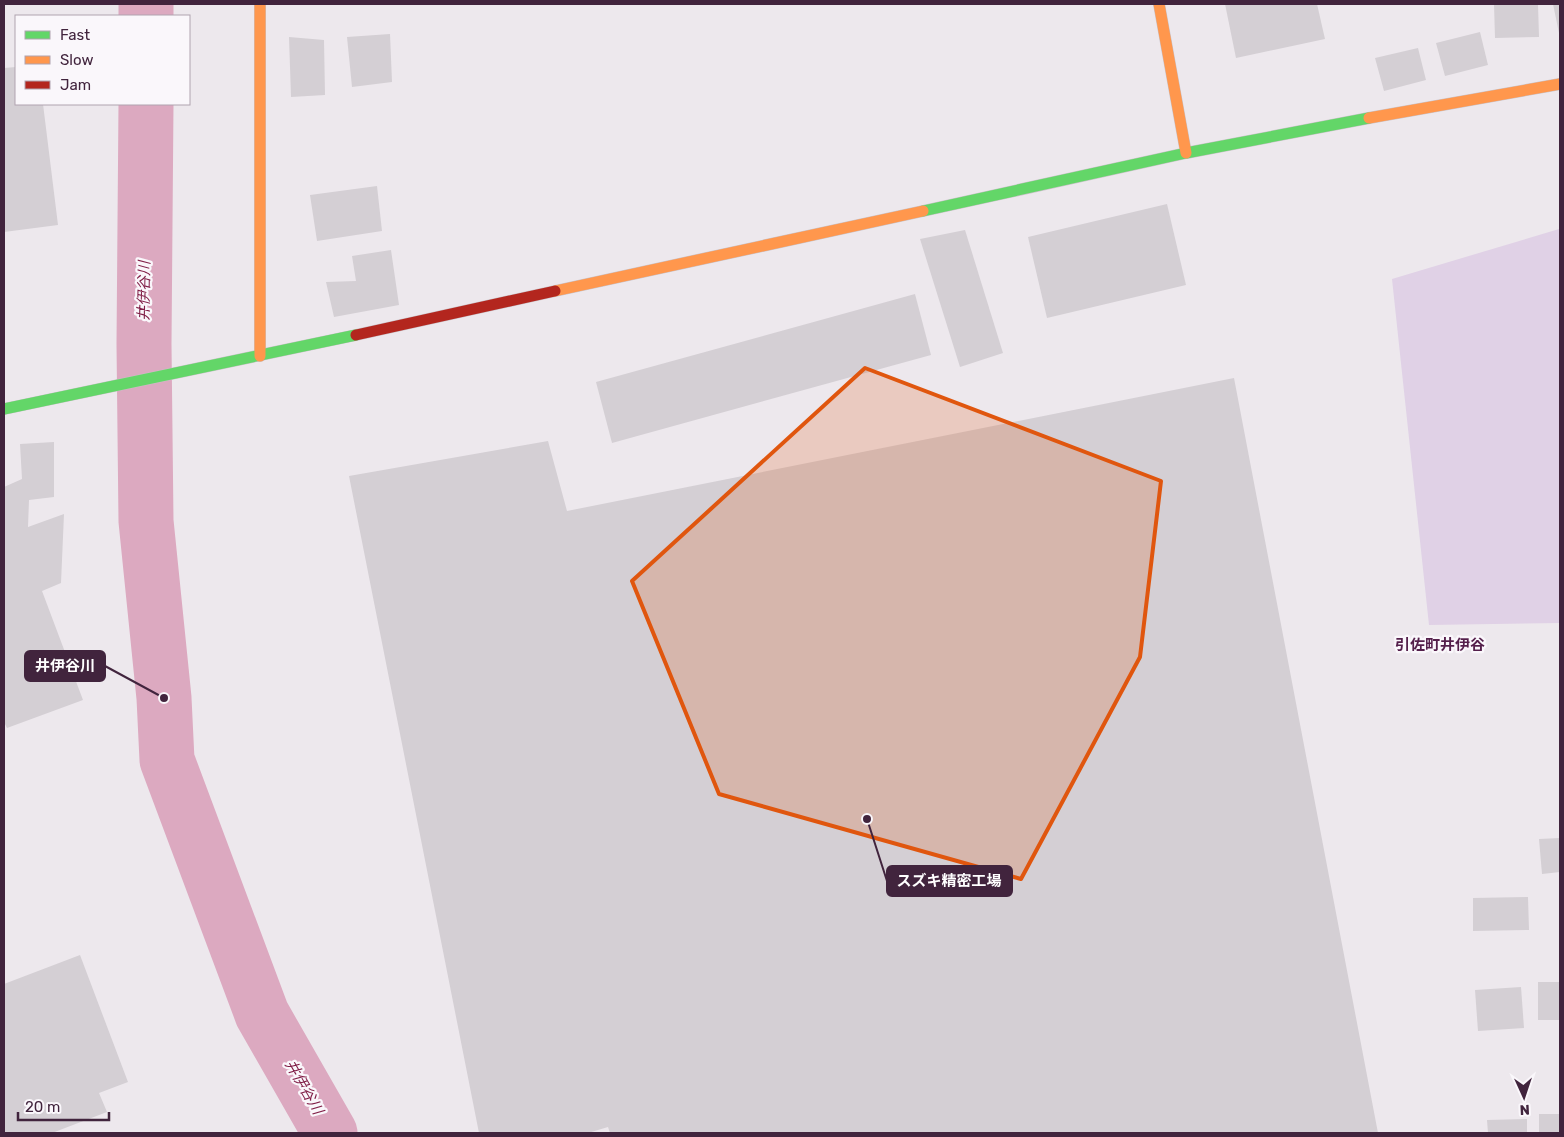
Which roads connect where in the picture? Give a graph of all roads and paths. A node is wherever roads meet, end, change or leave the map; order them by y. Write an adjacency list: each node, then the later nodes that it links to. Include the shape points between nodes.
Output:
1 (260, 4): 5 (street)
2 (1159, 4): 4 (street)
3 (1560, 84): 4 (street)
4 (1186, 153): 5 (street)
5 (260, 356): 6 (street)
6 (4, 409)

